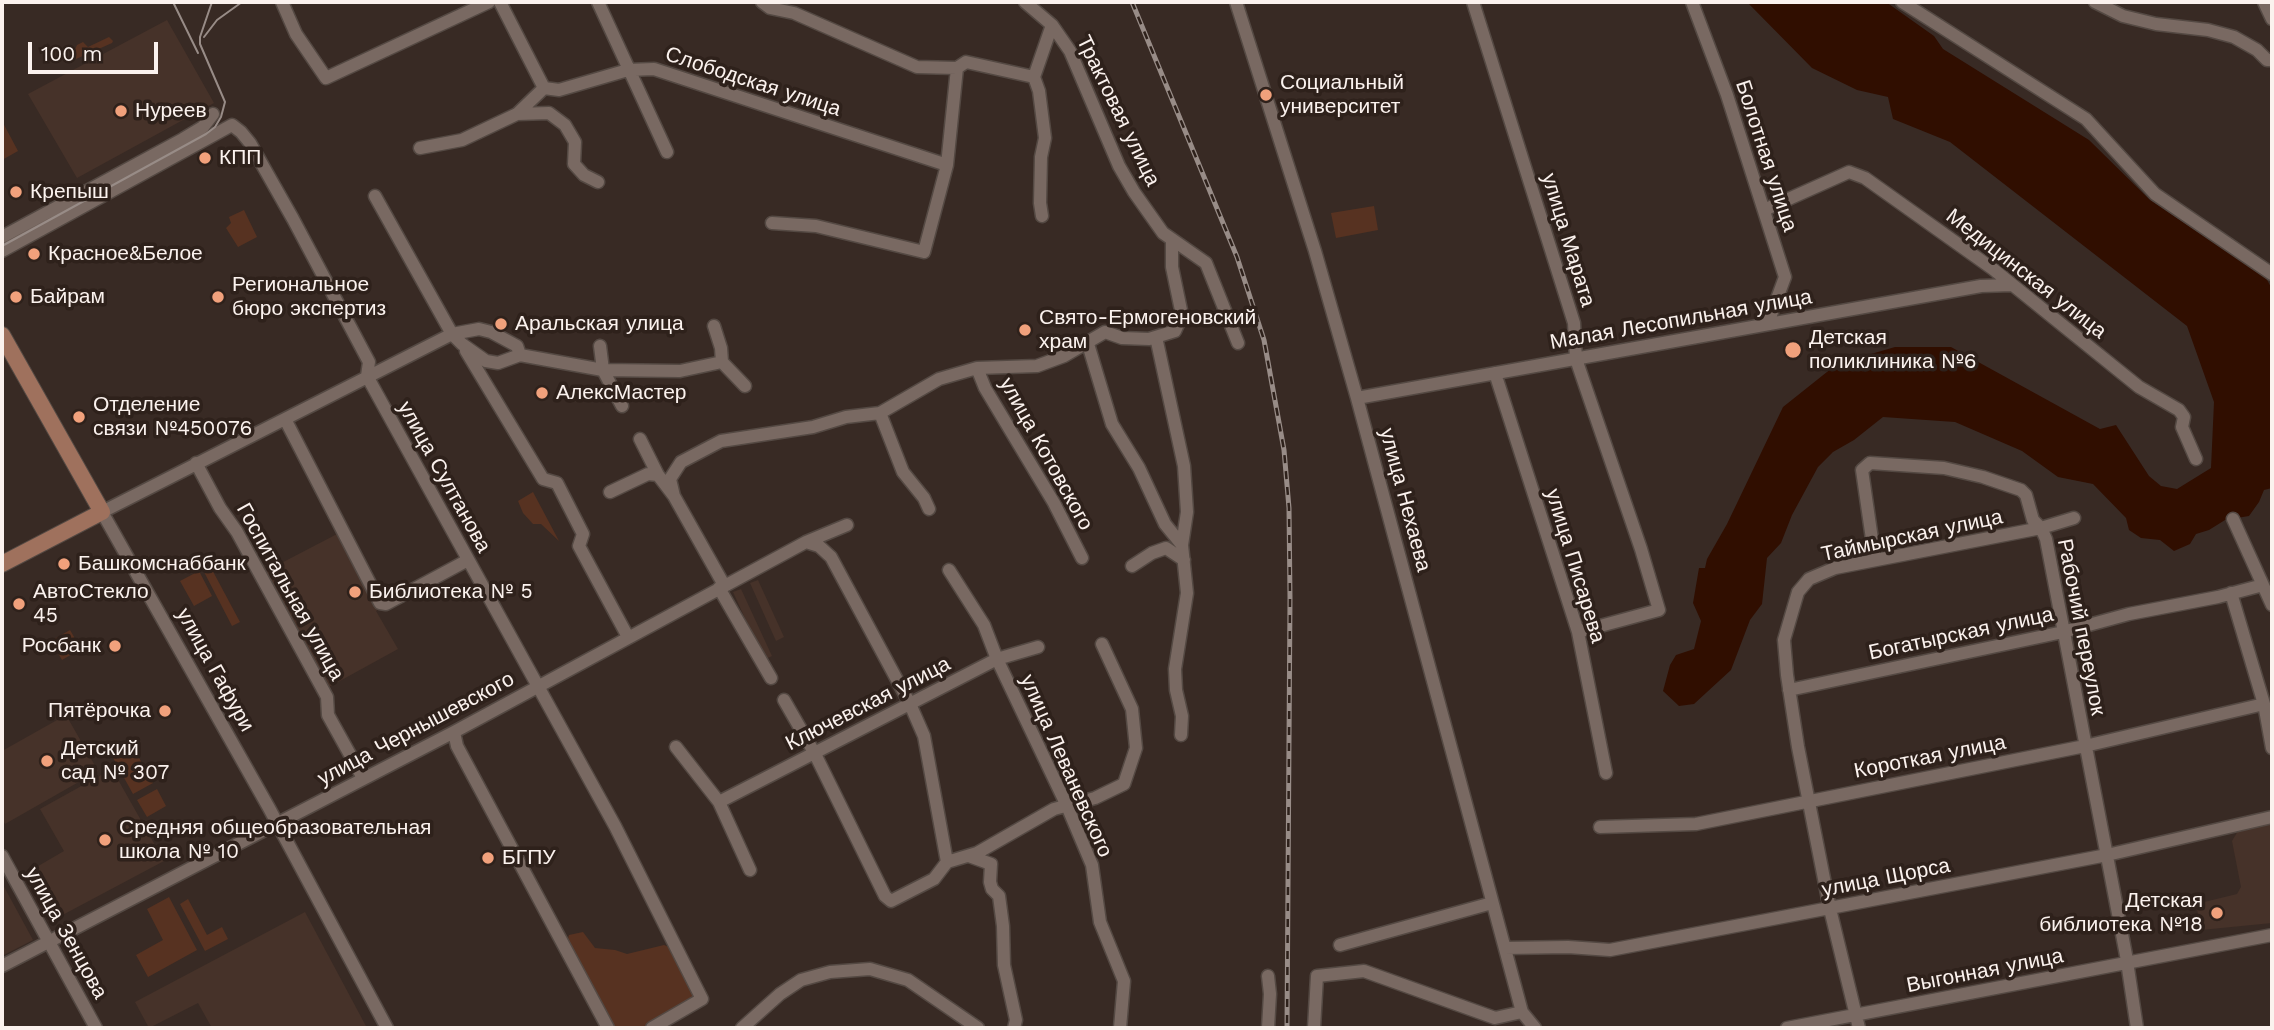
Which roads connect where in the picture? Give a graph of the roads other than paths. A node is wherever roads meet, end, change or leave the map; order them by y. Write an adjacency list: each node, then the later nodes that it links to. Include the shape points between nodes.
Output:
1 (282, 2): 2 (street, via 296,34 326,78)
2 (489, 2)
3 (500, 2): 19 (street)
4 (598, 2): 17 (street)
5 (762, 2): 16 (street, via 917,67)
6 (1025, 2): 14 (street, Трактовая улица)
7 (1236, 2): 53 (street, улица Нехаева)
8 (1473, 2): 46 (street, улица Марата, via 1574,323)
9 (1692, 2): 28 (street, Болотная улица)
10 (1902, 2): 34 (street, via 2086,119 2155,194)
11 (2095, 2): 15 (street, via 2123,16 2234,37)
12 (2264, 2): 13 (street)
13 (2272, 19)
14 (1052, 25): 18 (street); 32 (street, Трактовая улица, via 1070,51 1119,166 1163,233)
15 (2272, 60)
16 (957, 68): 18 (street, via 966,62); 25 (street)
17 (628, 69): 19 (street, Слободская улица, via 559,90); 24 (street); 25 (street, Слободская улица, via 654,69)
18 (1034, 77): 29 (street, via 1045,138)
19 (544, 88): 21 (street)
20 (213, 114): 22 (street)
21 (517, 114): 23 (street, via 462,140); 26 (street, via 549,113 565,125 575,142 575,164)
22 (186, 144): 31 (street); 33 (street); 51 (street, улица Султанова, via 232,125 250,143 369,362)
23 (419, 148)
24 (667, 152)
25 (947, 164): 30 (street, via 925,252 816,226)
26 (598, 182)
27 (375, 197): 38 (street)
28 (1763, 210): 35 (street, Медицинская улица, via 1849,172 1865,178); 36 (street, Болотная улица, via 1784,277)
29 (1042, 216)
30 (772, 223)
31 (2, 237)
32 (1172, 239): 40 (street, via 1172,267 1182,315 1175,331); 41 (street, Трактовая улица, via 1206,263)
33 (2, 251)
34 (2272, 274)
35 (2012, 285): 36 (street, Малая Лесопильная улица, via 1981,286); 58 (street, Медицинская улица, via 2139,387 2179,410)
36 (1768, 323): 46 (street, Малая Лесопильная улица)
37 (714, 326): 47 (street)
38 (452, 334): 42 (street); 45 (street, via 479,329 491,332 517,346); 51 (street)
39 (2, 335): 64 (main road, улица Гафури)
40 (1156, 337): 43 (street, via 1122,338 1105,332); 70 (street, via 1184,466 1187,512)
41 (1238, 343)
42 (463, 344): 45 (street, via 486,361 498,363); 84 (street, via 543,479 556,483 583,534 579,546)
43 (1088, 344): 48 (street, via 1037,366); 70 (street, via 1112,424 1165,524)
44 (600, 346): 49 (street)
45 (520, 355): 49 (street)
46 (1576, 359): 50 (street, Малая Лесопильная улица); 82 (street, улица Марата, via 1659,610)
47 (722, 362): 49 (street, via 680,371); 52 (street)
48 (978, 368): 55 (street, via 939,379); 71 (street, улица Котовского)
49 (603, 370): 54 (street)
50 (1495, 373): 53 (street, Малая Лесопильная улица); 82 (street, улица Писарева)
51 (367, 376): 56 (street); 72 (street, улица Султанова)
52 (745, 386)
53 (1357, 398): 113 (street, улица Нехаева)
54 (622, 406)
55 (880, 413): 62 (street, via 721,441 681,462 670,480); 63 (street, via 903,471)
56 (285, 419): 59 (street); 72 (street, via 382,604)
57 (640, 439): 60 (street)
58 (2196, 459)
59 (196, 463): 64 (street); 101 (street, Госпитальная улица, via 327,696 328,715)
60 (658, 475): 61 (street, via 649,474); 62 (street)
61 (610, 492)
62 (674, 496): 79 (street)
63 (929, 509)
64 (102, 512): 75 (main road); 106 (street, улица Гафури)
65 (2074, 518): 68 (street, Таймырская улица)
66 (2233, 519): 78 (street)
67 (847, 525): 69 (street, улица Чернышевского)
68 (2041, 528): 74 (street, Таймырская улица); 74 (street, Рабочий переулок, via 2021,490 1944,468 1870,463 1862,470); 83 (street, Рабочий переулок)
69 (806, 542): 79 (street, улица Чернышевского); 92 (street, via 831,557)
70 (1182, 545): 73 (street)
71 (1082, 558)
72 (468, 560): 89 (street, улица Султанова)
73 (1184, 560): 76 (street, via 1166,548); 95 (street, via 1187,593 1175,670)
74 (1875, 560): 90 (street, Таймырская улица, via 1835,568 1809,579 1798,592 1784,640)
75 (2, 564)
76 (1132, 566)
77 (949, 570): 87 (street, улица Леваневского, via 976,609)
78 (2263, 584): 80 (street, Богатырская улица); 81 (street)
79 (721, 586): 84 (street, улица Чернышевского); 88 (street)
80 (2231, 593): 83 (street, Богатырская улица); 93 (street)
81 (2272, 605)
82 (1577, 632): 100 (street, улица Писарева)
83 (2063, 632): 90 (street, Богатырская улица); 96 (street, Рабочий переулок)
84 (628, 637): 89 (street, улица Чернышевского)
85 (1102, 644): 104 (street, via 1132,709 1136,747 1124,784)
86 (1038, 647): 87 (street, Ключевская улица)
87 (997, 659): 92 (street, Ключевская улица); 104 (street, улица Леваневского)
88 (771, 678)
89 (537, 687): 94 (street, улица Чернышевского); 127 (street, улица Султанова, via 615,826 702,999)
90 (1789, 690): 102 (street)
91 (783, 700): 99 (street)
92 (909, 704): 99 (street, Ключевская улица); 111 (street, via 924,736)
93 (2264, 704): 96 (street, Короткая улица); 98 (street)
94 (454, 732): 101 (street, улица Чернышевского); 126 (street, via 457,746)
95 (1181, 734)
96 (2085, 746): 102 (street, Короткая улица); 108 (street, Рабочий переулок)
97 (676, 747): 103 (street)
98 (2272, 748)
99 (814, 754): 103 (street, Ключевская улица); 111 (street, via 891,901 934,879)
100 (1606, 773)
101 (363, 778): 106 (street, улица Чернышевского)
102 (1810, 801): 107 (street, Короткая улица, via 1696,824); 114 (street)
103 (719, 802): 112 (street)
104 (1067, 806): 110 (street); 131 (street, улица Леваневского, via 1093,865 1100,922 1124,981)
105 (2272, 817): 108 (street, улица Щорса)
106 (276, 823): 116 (street, улица Чернышевского); 125 (street, улица Гафури)
107 (1600, 827)
108 (2107, 855): 114 (street, улица Щорса); 119 (street, Рабочий переулок)
109 (2, 856): 116 (street, улица Зенцова)
110 (969, 856): 111 (street); 130 (street, via 991,864)
111 (947, 862)
112 (750, 870)
113 (1492, 904): 117 (street); 118 (street, улица Нехаева)
114 (1830, 909): 118 (street, улица Щорса, via 1610,950); 123 (street)
115 (2272, 935): 119 (street, Выгонная улица)
116 (49, 941): 120 (street, улица Чернышевского); 124 (street, улица Зенцова)
117 (1340, 945)
118 (1505, 948): 122 (street, улица Нехаева)
119 (2127, 964): 123 (street, Выгонная улица); 137 (street, Рабочий переулок)
120 (2, 966)
121 (1268, 976): 132 (street)
122 (1522, 1012): 133 (street, via 1495,1018 1364,971 1317,976); 134 (street)
123 (1857, 1015): 135 (street, Выгонная улица); 136 (street)
124 (96, 1028)
125 (387, 1028)
126 (608, 1028)
127 (652, 1028)
128 (742, 1028): 129 (street, via 801,980 870,969 908,980)
129 (978, 1028)
130 (1014, 1028)
131 (1120, 1028)
132 (1268, 1028)
133 (1314, 1028)
134 (1535, 1028)
135 (1787, 1028)
136 (1859, 1028)
137 (2137, 1028)

